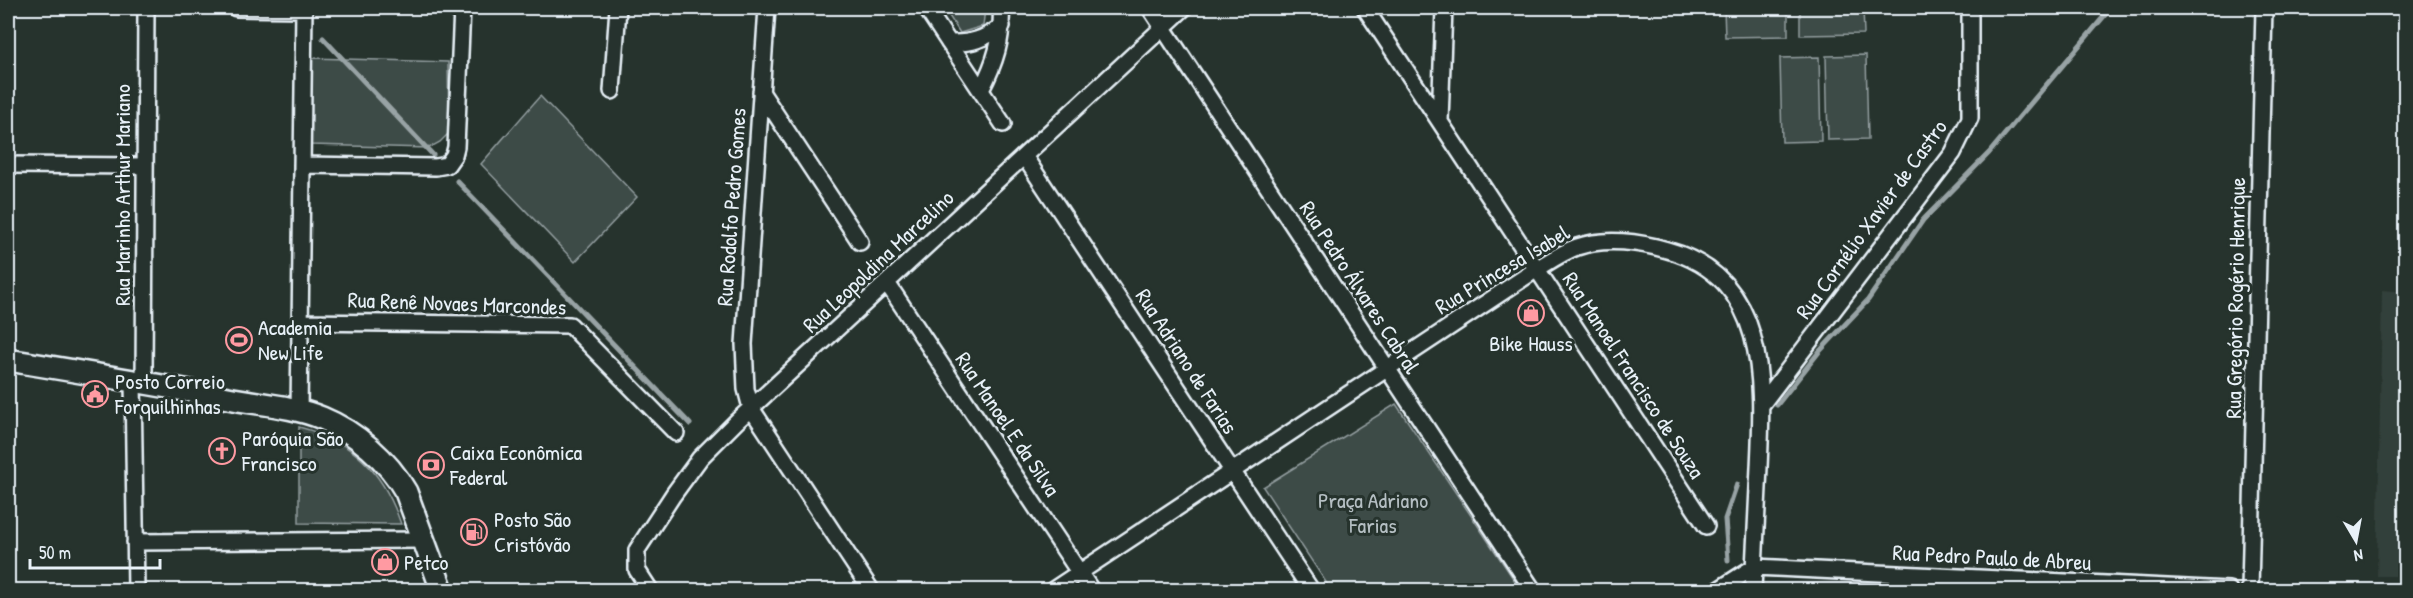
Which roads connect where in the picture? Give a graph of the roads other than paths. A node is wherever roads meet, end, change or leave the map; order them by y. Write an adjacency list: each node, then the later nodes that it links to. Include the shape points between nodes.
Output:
1 (146, 8): 26 (street, Rua Marinho Arthur Mariano)
2 (236, 8): 3 (street)
3 (304, 8): 25 (street)
4 (462, 8): 25 (street, via 456,147 447,165)
5 (618, 8): 19 (street)
6 (767, 8): 20 (street, Rua Rodolfo Pedro Gomes)
7 (926, 8): 17 (street)
8 (1002, 8): 15 (street)
9 (1150, 8): 16 (street, Rua Pedro Álvares Cabral)
10 (1184, 8): 16 (street, Rua Leopoldina Marcelino)
11 (1365, 8): 21 (street, Rua Manoel Francisco de Souza)
12 (1444, 8): 21 (street)
13 (1970, 8): 34 (street, Rua Cornélio Xavier de Castro, via 1971,98 1964,133 1953,153)
14 (2264, 8): 56 (street, Rua Gregório Rogério Henrique)
15 (1002, 26): 17 (street, via 982,39); 18 (street, via 997,56)
16 (1163, 27): 23 (street, Rua Leopoldina Marcelino); 32 (street, Rua Pedro Álvares Cabral)
17 (949, 43): 18 (street)
18 (981, 90): 22 (street)
19 (612, 91)
20 (761, 92): 27 (street); 35 (street, Rua Rodolfo Pedro Gomes, via 744,344)
21 (1440, 121): 28 (street, Rua Manoel Francisco de Souza)
22 (1003, 124)
23 (1024, 156): 29 (street, Rua Leopoldina Marcelino); 38 (street, Rua Adriano de Farias)
24 (8, 165): 26 (street)
25 (302, 165): 30 (street)
26 (144, 166): 33 (street, Rua Marinho Arthur Mariano)
27 (860, 242)
28 (1537, 269): 32 (street, Rua Princesa Isabel); 34 (street, Rua Princesa Isabel, via 1576,247 1608,242 1650,245 1709,268 1732,291 1749,325 1760,367); 39 (street, Rua Manoel Francisco de Souza)
29 (887, 283): 35 (street, Rua Leopoldina Marcelino); 43 (street, Rua Manoel E da Silva)
30 (300, 322): 36 (street); 37 (street, Rua Renê Novaes Marcondes, via 570,325)
31 (8, 360): 33 (main road)
32 (1386, 368): 38 (street, Rua Princesa Isabel); 52 (street, Rua Pedro Álvares Cabral)
33 (139, 381): 36 (main road); 41 (street, Rua Marinho Arthur Mariano)
34 (1762, 404): 42 (street, Rua Princesa Isabel)
35 (751, 408): 47 (street, Rua Leopoldina Marcelino, via 700,458 637,550 637,570); 48 (street)
36 (299, 412): 40 (main road, via 321,418 353,436 383,461 406,492)
37 (676, 433)
38 (1232, 470): 43 (street, Rua Princesa Isabel); 51 (street, Rua Adriano de Farias)
39 (1706, 526)
40 (422, 540): 41 (street); 45 (main road)
41 (135, 542): 46 (street, Rua Marinho Arthur Mariano)
42 (1754, 567): 44 (street, Rua Pedro Paulo de Abreu); 53 (street); 54 (street, Rua Princesa Isabel)
43 (1080, 573): 49 (street, Rua Princesa Isabel); 50 (street, Rua Manoel E da Silva)
44 (2065, 587): 55 (street, Rua Pedro Paulo de Abreu)
45 (441, 590)
46 (136, 591)
47 (650, 591)
48 (872, 591)
49 (1053, 591)
50 (1091, 591)
51 (1311, 591)
52 (1533, 591)
53 (1718, 591)
54 (1753, 591)
55 (2229, 591)
56 (2250, 591)

